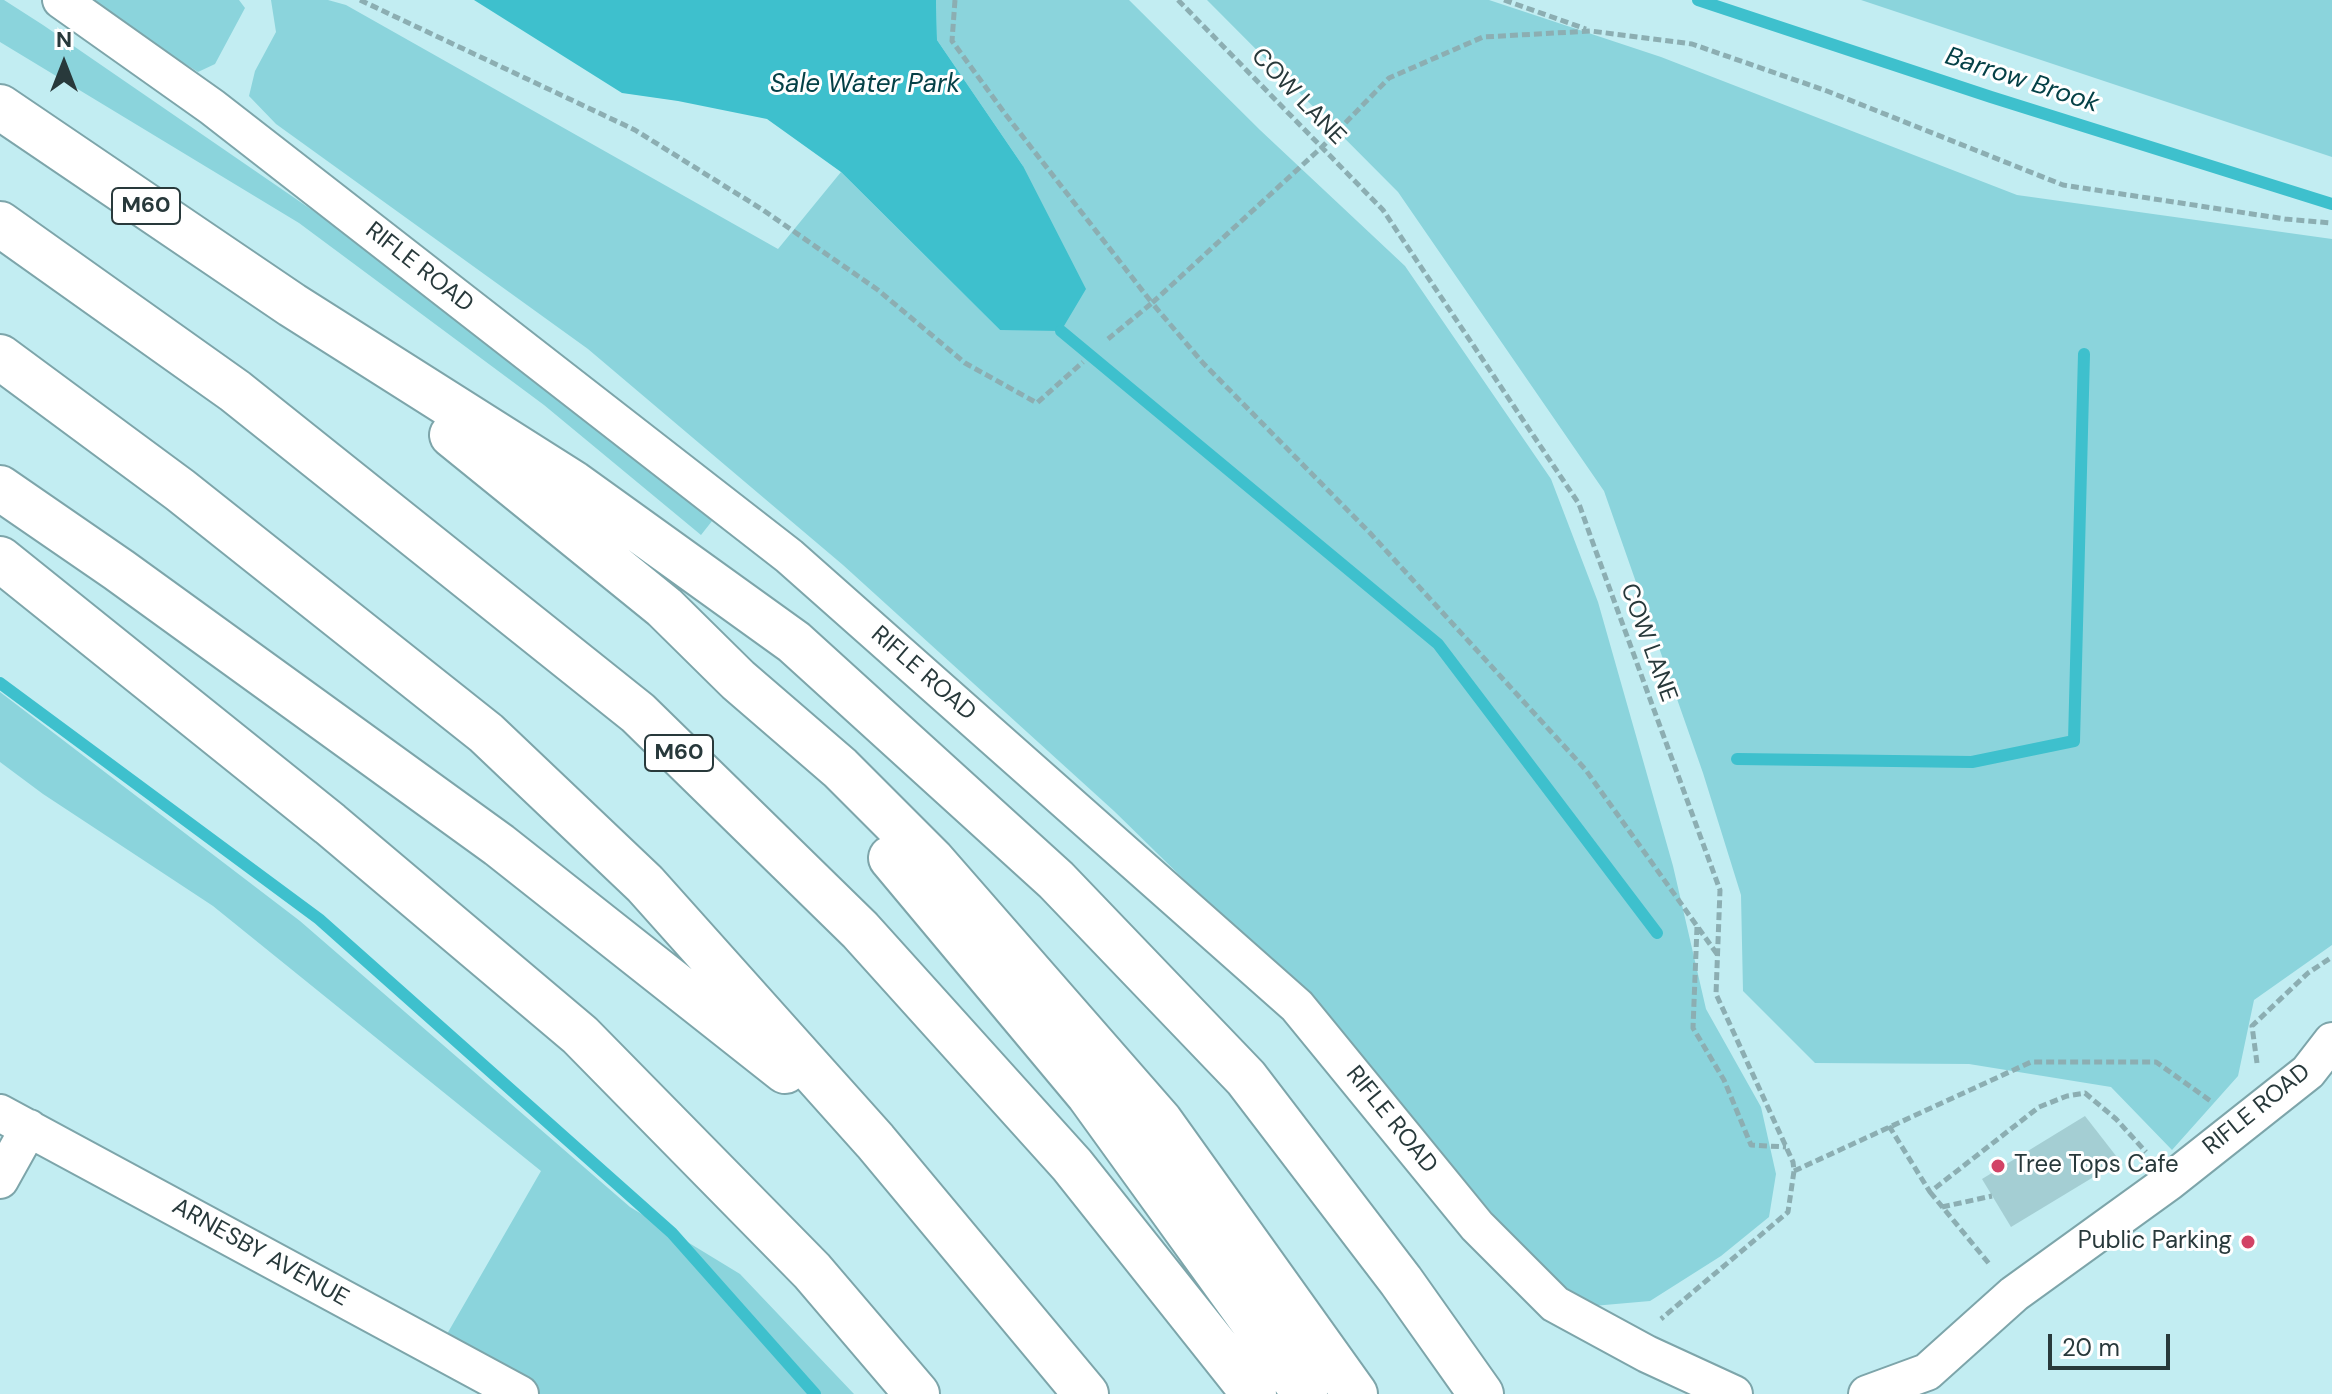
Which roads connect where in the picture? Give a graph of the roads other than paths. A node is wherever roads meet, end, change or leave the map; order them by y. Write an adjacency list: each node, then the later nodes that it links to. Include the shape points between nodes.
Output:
1 (61, 0): 20 (street, RIFLE ROAD, via 225,116 789,556 1297,1006 1477,1226 1555,1304)
2 (0, 107): 4 (highway, M60)
3 (0, 224): 16 (highway, M60, via 235,391 638,713 860,930 935,1012 1072,1165)
4 (292, 305): 8 (highway, M60, via 664,607); 19 (highway, M60, via 573,483 794,642 1056,880 1246,1078)
5 (0, 357): 11 (highway, via 180,490 486,733 645,884)
6 (0, 488): 11 (highway, via 499,845)
7 (0, 559): 14 (highway, via 330,824 580,1035 812,1271)
8 (738, 680): 17 (highway, M60, via 1089,1095); 18 (highway, M60, via 840,768 932,860 1160,1121)
9 (2332, 1041): 21 (street, RIFLE ROAD, via 2308,1072 2169,1182 2014,1294 1927,1372)
10 (15, 1120): 12 (street); 13 (street, ARNESBY AVENUE)
11 (875, 1141): 15 (highway)
12 (0, 1180)
13 (520, 1394)
14 (917, 1394)
15 (1086, 1394)
16 (1254, 1394)
17 (1305, 1394)
18 (1355, 1394)
19 (1481, 1394)
20 (1734, 1394)
21 (1867, 1394)

